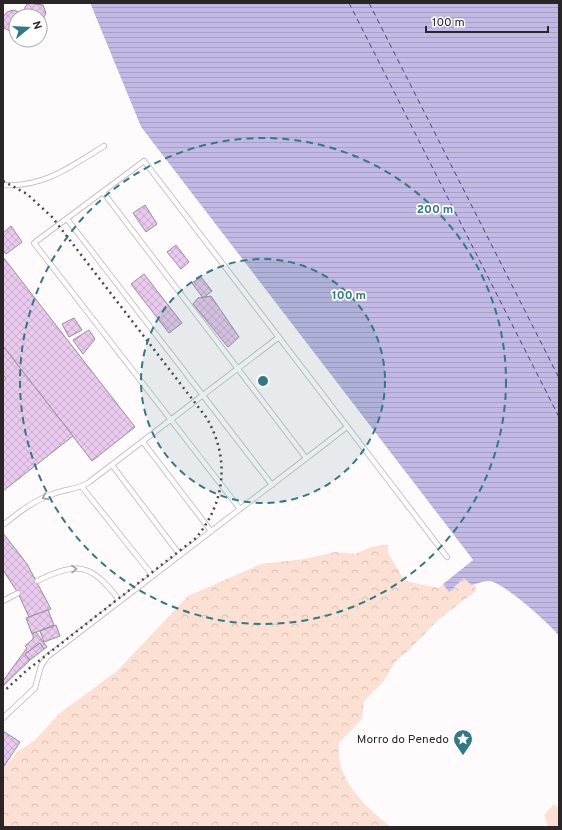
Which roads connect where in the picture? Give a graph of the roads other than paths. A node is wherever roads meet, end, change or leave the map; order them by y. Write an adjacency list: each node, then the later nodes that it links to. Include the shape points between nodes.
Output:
1 (104, 146): 2 (lane, via 53,177 32,184)
2 (3, 185)
3 (103, 192): 4 (lane); 5 (lane, via 144,161); 6 (lane)
4 (67, 219): 7 (lane); 8 (lane, via 34,243)
5 (279, 337): 6 (lane); 9 (lane)
6 (238, 369): 7 (lane); 11 (lane)
7 (203, 395): 8 (lane); 13 (lane)
8 (171, 420): 10 (lane); 15 (lane)
9 (347, 427): 11 (lane); 19 (lane)
10 (143, 442): 12 (lane); 17 (lane)
11 (306, 458): 13 (lane)
12 (112, 465): 14 (lane); 18 (lane)
13 (272, 485): 15 (lane)
14 (82, 487): 16 (lane, one-way to 16, via 47,496 26,507); 20 (lane)
15 (240, 509): 17 (lane)
16 (3, 525)
17 (211, 531): 18 (lane)
18 (180, 555): 20 (lane)
19 (447, 557)
20 (153, 576): 24 (lane)
21 (37, 581): 24 (lane, one-way to 24, via 67,569 85,570 101,578)
22 (18, 593): 23 (lane)
23 (3, 601)
24 (120, 601): 25 (lane, via 45,660 35,688)
25 (3, 718)

